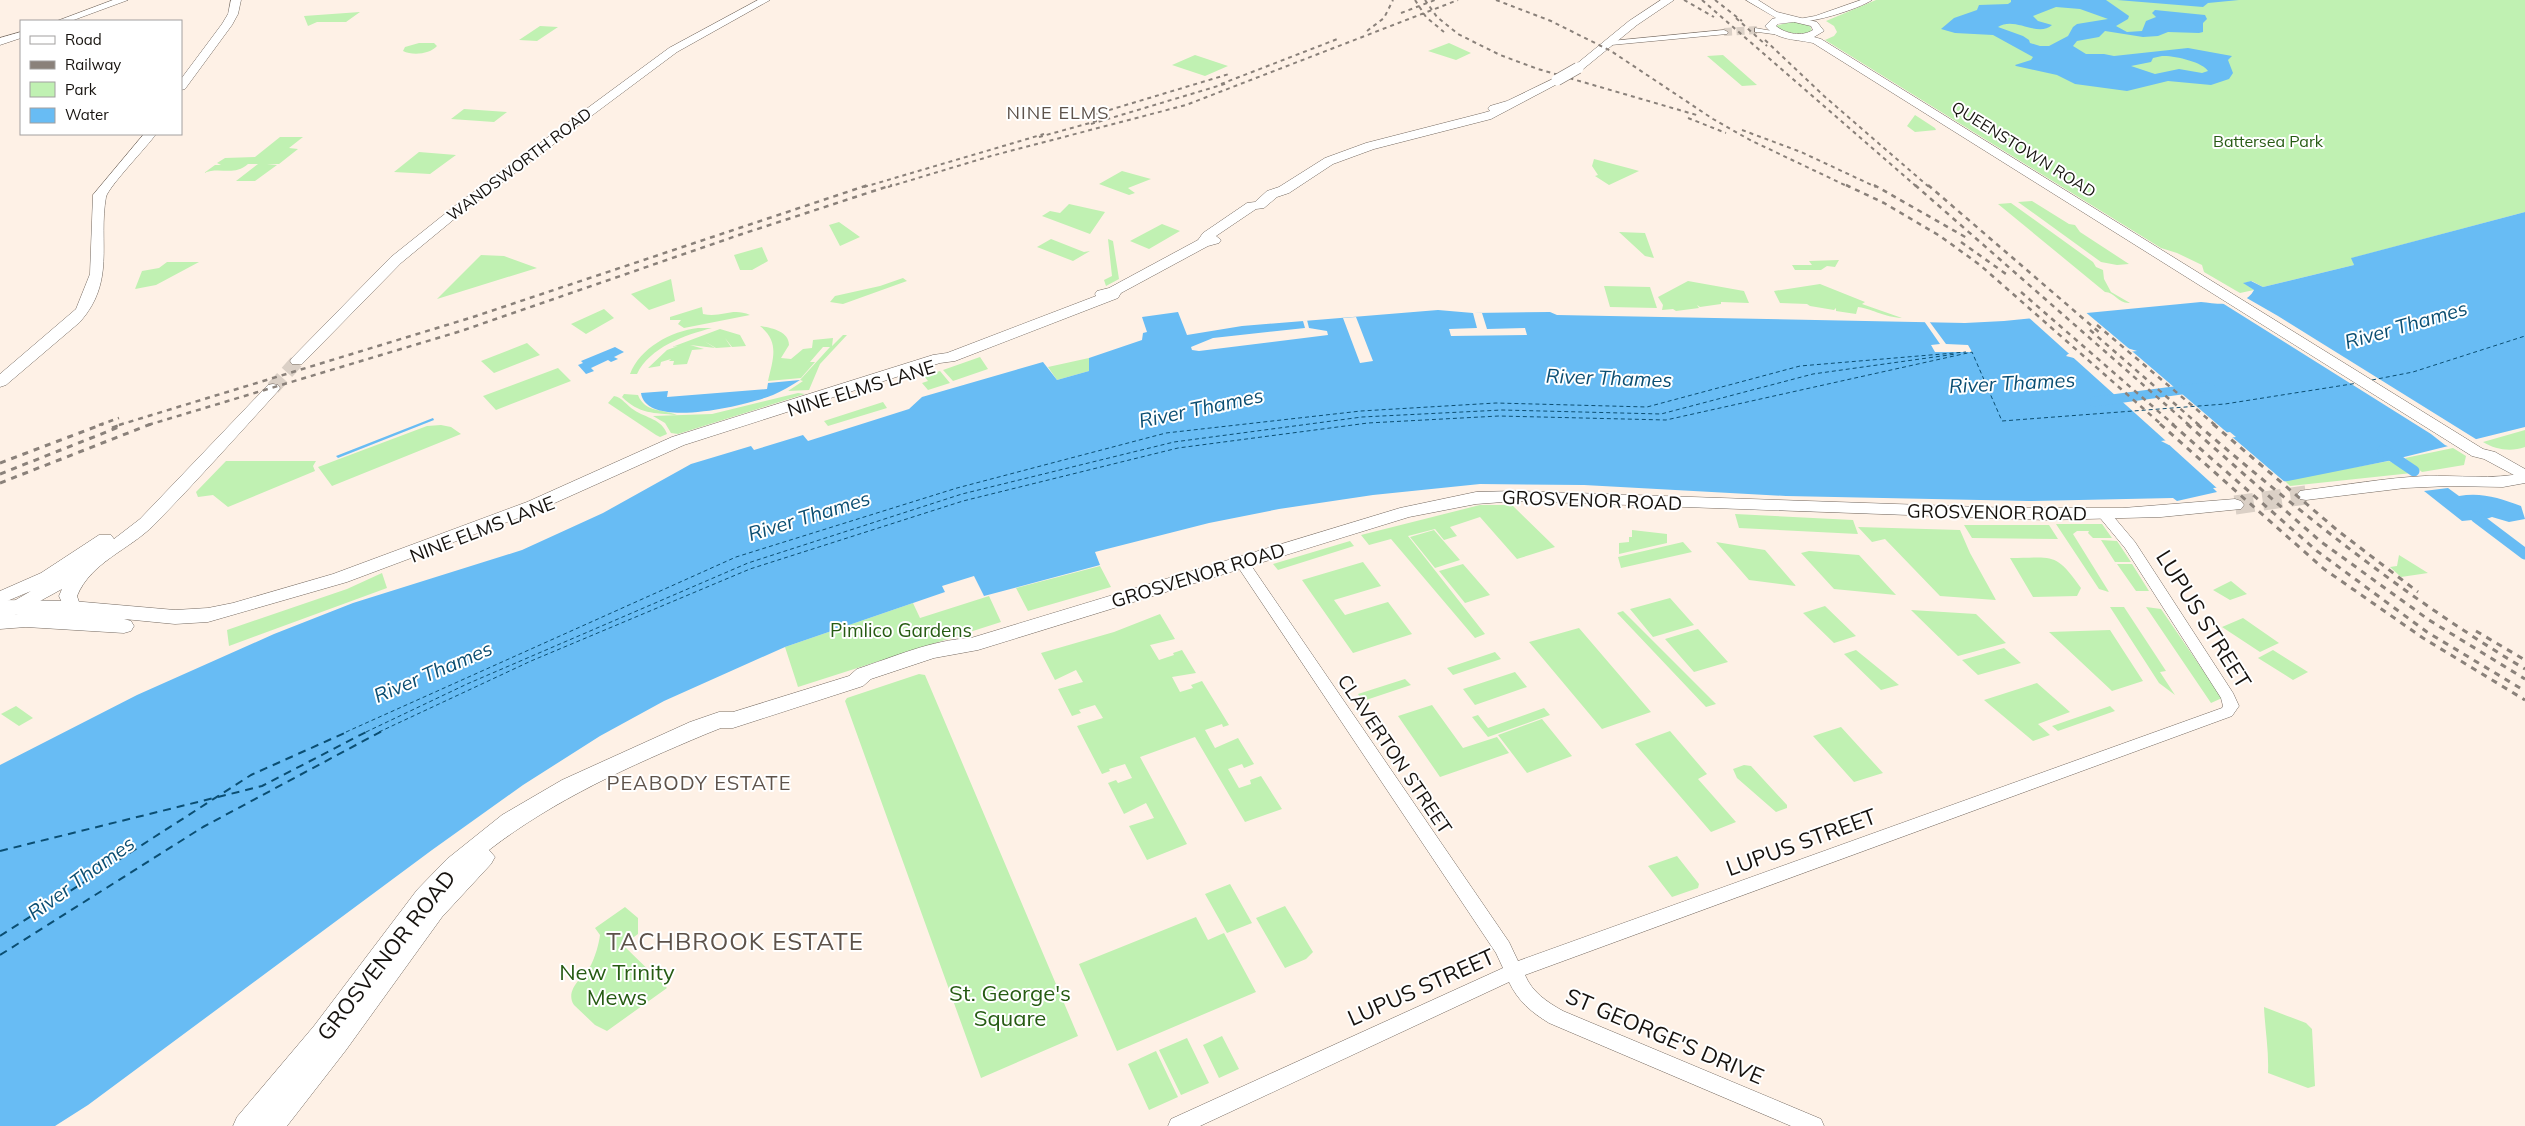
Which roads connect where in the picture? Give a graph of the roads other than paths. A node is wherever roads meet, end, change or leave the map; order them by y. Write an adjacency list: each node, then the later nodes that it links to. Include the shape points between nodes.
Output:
1 (123, 0): 9 (highway)
2 (236, 0): 16 (highway, via 227,25)
3 (765, 0): 20 (main road, WANDSWORTH ROAD, via 673,50 454,212 396,260)
4 (1669, 0): 14 (highway, via 1644,12)
5 (1751, 0): 10 (main road)
6 (1868, 0): 7 (street)
7 (1829, 14): 8 (street, via 1814,19); 12 (street, via 1817,21)
8 (1793, 19): 10 (main road); 12 (main road)
9 (65, 20)
10 (1772, 21): 12 (main road, QUEENSTOWN ROAD, via 1780,33 1797,36)
11 (1724, 32): 14 (street)
12 (1817, 33): 23 (main road, QUEENSTOWN ROAD, via 2212,287 2472,449 2479,457)
13 (20, 35): 15 (highway)
14 (1612, 40): 18 (highway, NINE ELMS LANE, bridge, via 1578,68 1493,114 1368,147 1325,162 1284,190 1277,191 1259,205 1260,211 1214,240 1114,291 1113,295)
15 (0, 42)
16 (182, 87)
17 (149, 135): 21 (highway, via 100,195 98,271 84,310)
18 (1073, 310): 19 (highway, NINE ELMS LANE)
19 (949, 358): 33 (highway, NINE ELMS LANE, via 939,358 678,441 533,506 340,578 234,609 175,617); 35 (highway, NINE ELMS LANE, via 905,377 691,442 579,492 262,612 214,623 155,627 26,620)
20 (297, 361)
21 (0, 382)
22 (273, 388): 25 (main road)
23 (2519, 475): 24 (highway, via 2492,484)
24 (2460, 480): 26 (highway)
25 (172, 495): 30 (main road, via 174,501); 31 (main road, via 156,501 48,577)
26 (2306, 495)
27 (2235, 505): 28 (highway, GROSVENOR ROAD)
28 (2104, 513): 29 (highway, GROSVENOR ROAD, via 1875,511 1517,496 1476,498 1431,505); 38 (street, LUPUS STREET, via 2130,545 2228,697 2231,706 2227,712)
29 (1241, 561): 36 (highway, GROSVENOR ROAD, via 971,644 961,653 879,680); 38 (street, CLAVERTON STREET, via 1502,948)
30 (90, 565): 32 (main road); 33 (main road, via 70,588 68,596)
31 (0, 598)
32 (9, 607): 33 (highway, NINE ELMS LANE); 34 (main road)
33 (72, 608)
34 (0, 617)
35 (0, 622)
36 (856, 681): 37 (highway, GROSVENOR ROAD)
37 (734, 720): 39 (highway, GROSVENOR ROAD, via 719,720 698,728 590,775 533,806 477,847 418,906 324,1032); 40 (highway, GROSVENOR ROAD, via 722,729 640,762 567,799 483,857 433,910 321,1064)
38 (1514, 971): 41 (street, LUPUS STREET); 42 (street, ST GEORGE'S DRIVE, via 1526,995 1556,1017)
39 (247, 1126)
40 (270, 1126)
41 (1178, 1126)
42 (1814, 1126)

